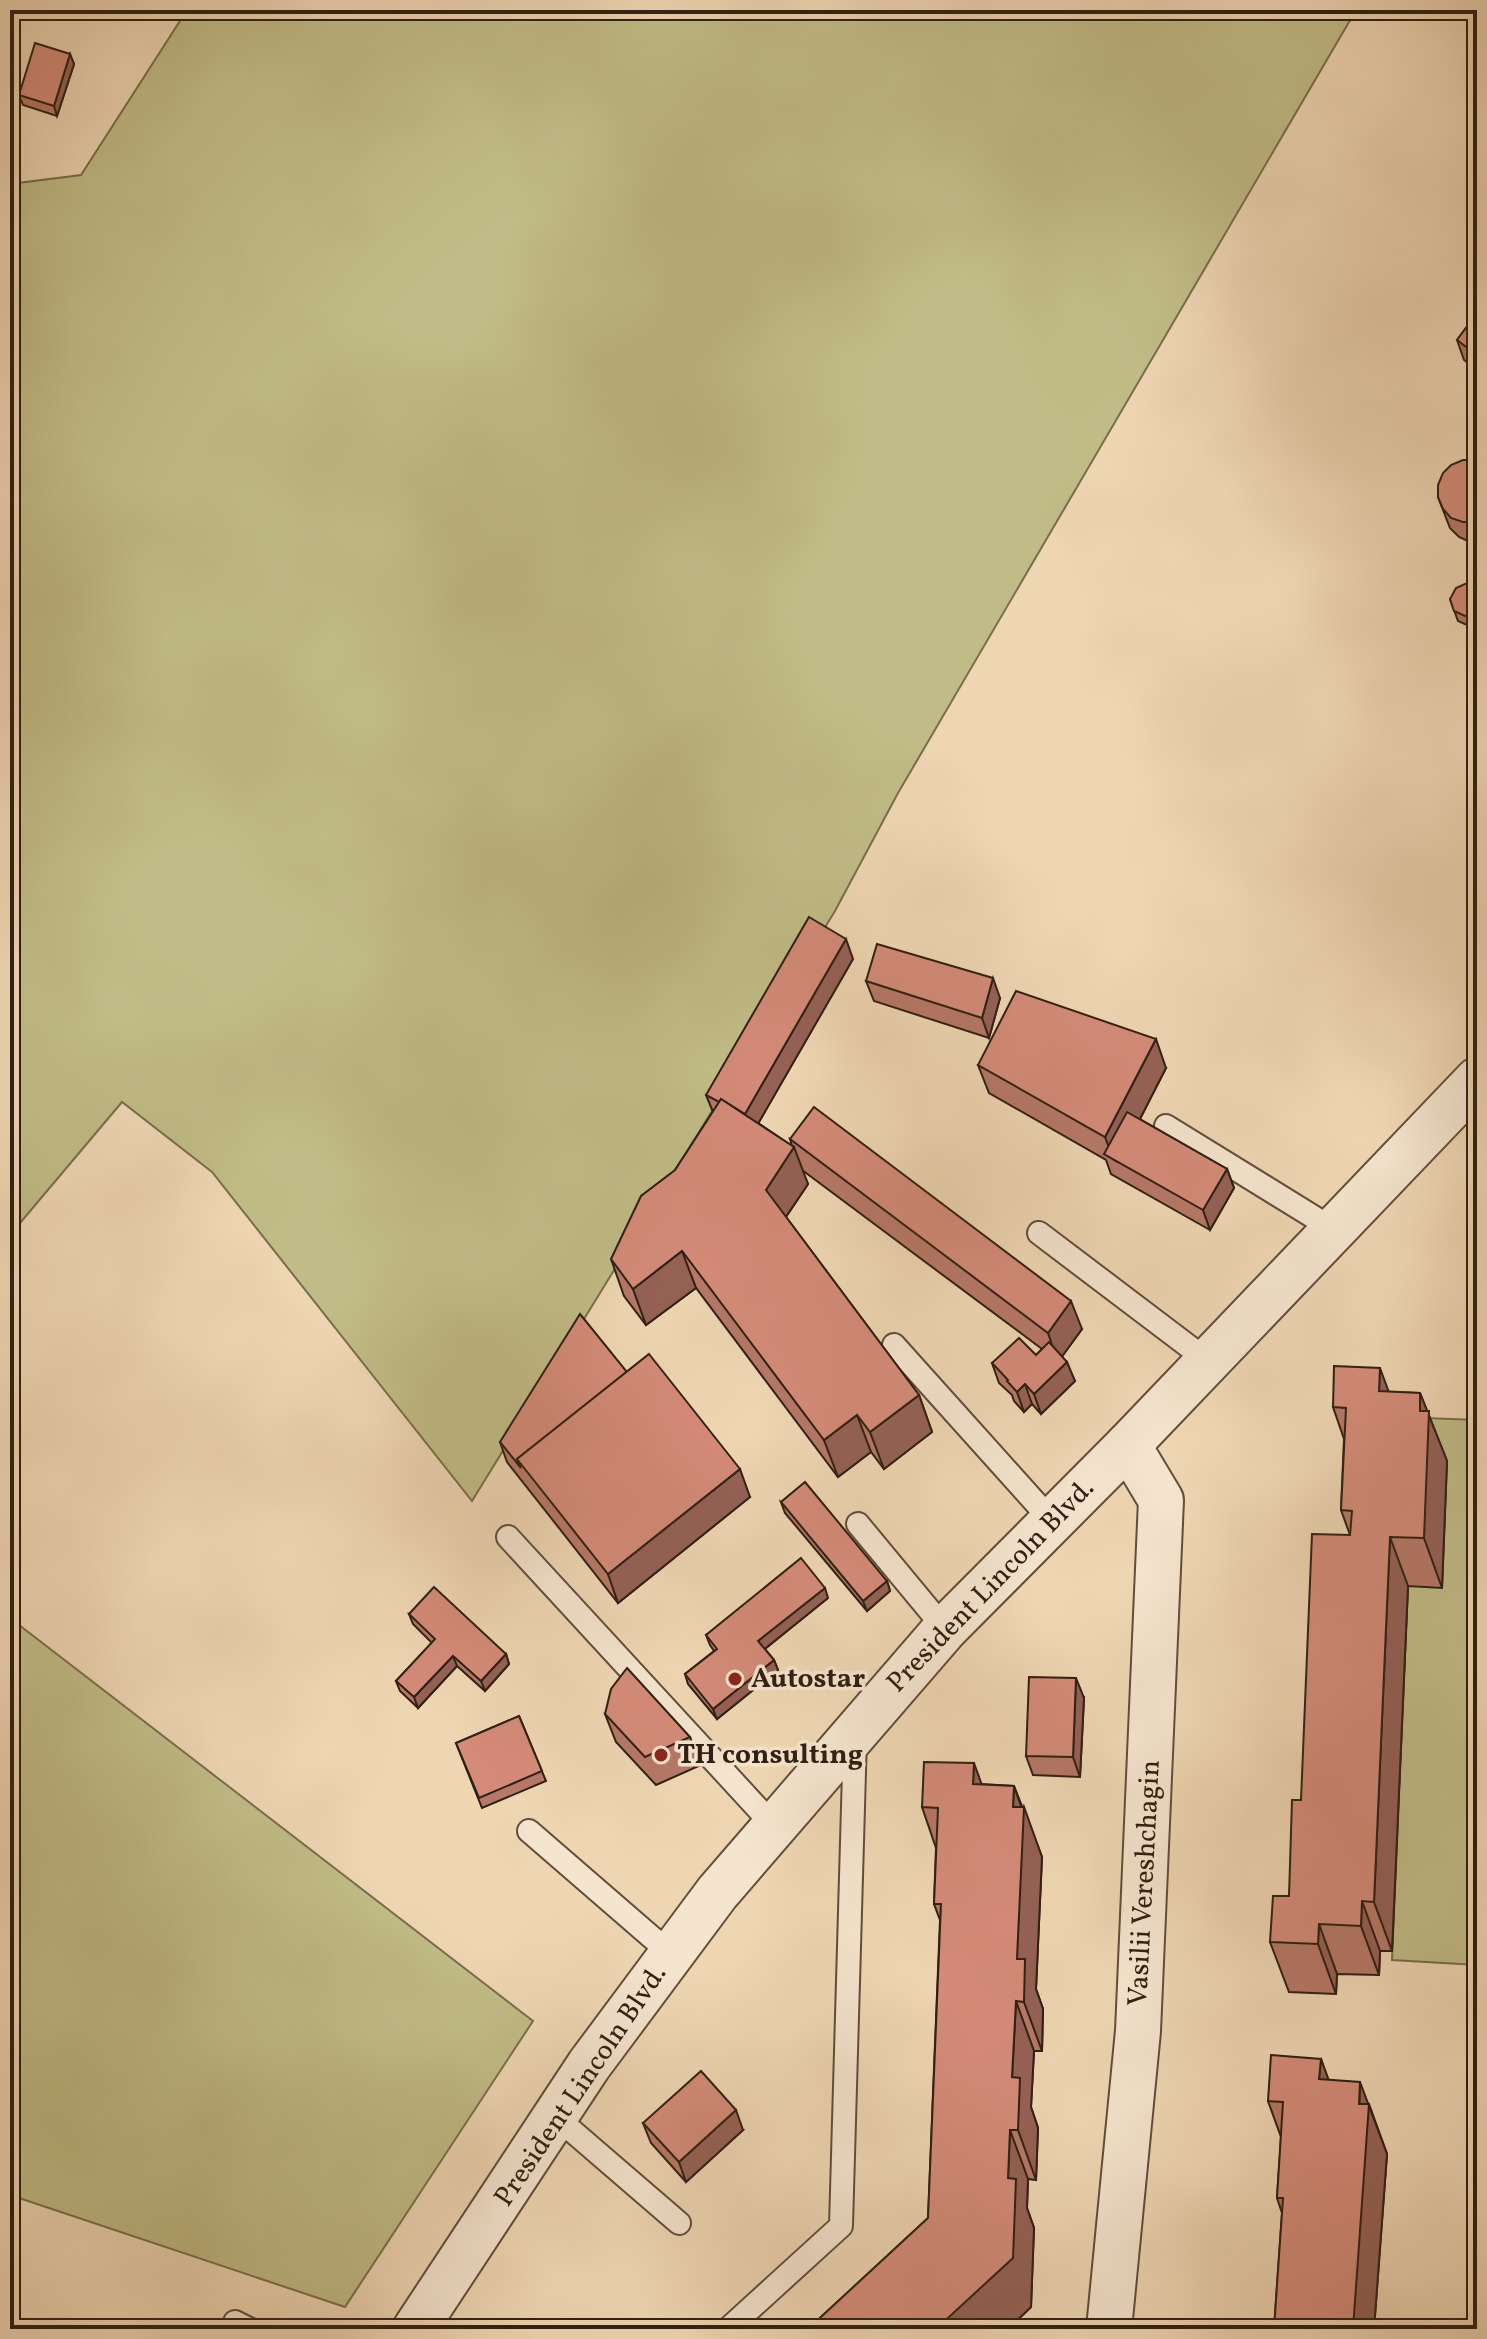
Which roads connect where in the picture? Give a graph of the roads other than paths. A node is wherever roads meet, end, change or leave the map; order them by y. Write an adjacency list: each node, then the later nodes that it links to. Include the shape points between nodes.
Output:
1 (1477, 1080): 3 (street, President Lincoln Blvd.)
2 (1166, 1126): 3 (lane)
3 (1333, 1229): 6 (street, President Lincoln Blvd.)
4 (1039, 1233): 6 (lane)
5 (894, 1345): 8 (lane)
6 (1208, 1361): 7 (street, President Lincoln Blvd.)
7 (1128, 1445): 8 (street, President Lincoln Blvd.); 20 (street, Vasilii Vereshchagin, via 1161,1500 1138,2031)
8 (1052, 1521): 11 (street, President Lincoln Blvd.)
9 (858, 1524): 11 (lane)
10 (508, 1537): 13 (lane)
11 (945, 1629): 12 (street, President Lincoln Blvd.)
12 (855, 1730): 13 (street, President Lincoln Blvd.); 19 (lane, via 841,2226)
13 (774, 1826): 15 (street, President Lincoln Blvd.)
14 (529, 1831): 15 (lane)
15 (671, 1954): 16 (street, President Lincoln Blvd.)
16 (556, 2117): 17 (lane); 18 (street, President Lincoln Blvd.)
17 (679, 2223)
18 (415, 2329)
19 (728, 2329)
20 (1109, 2329)

